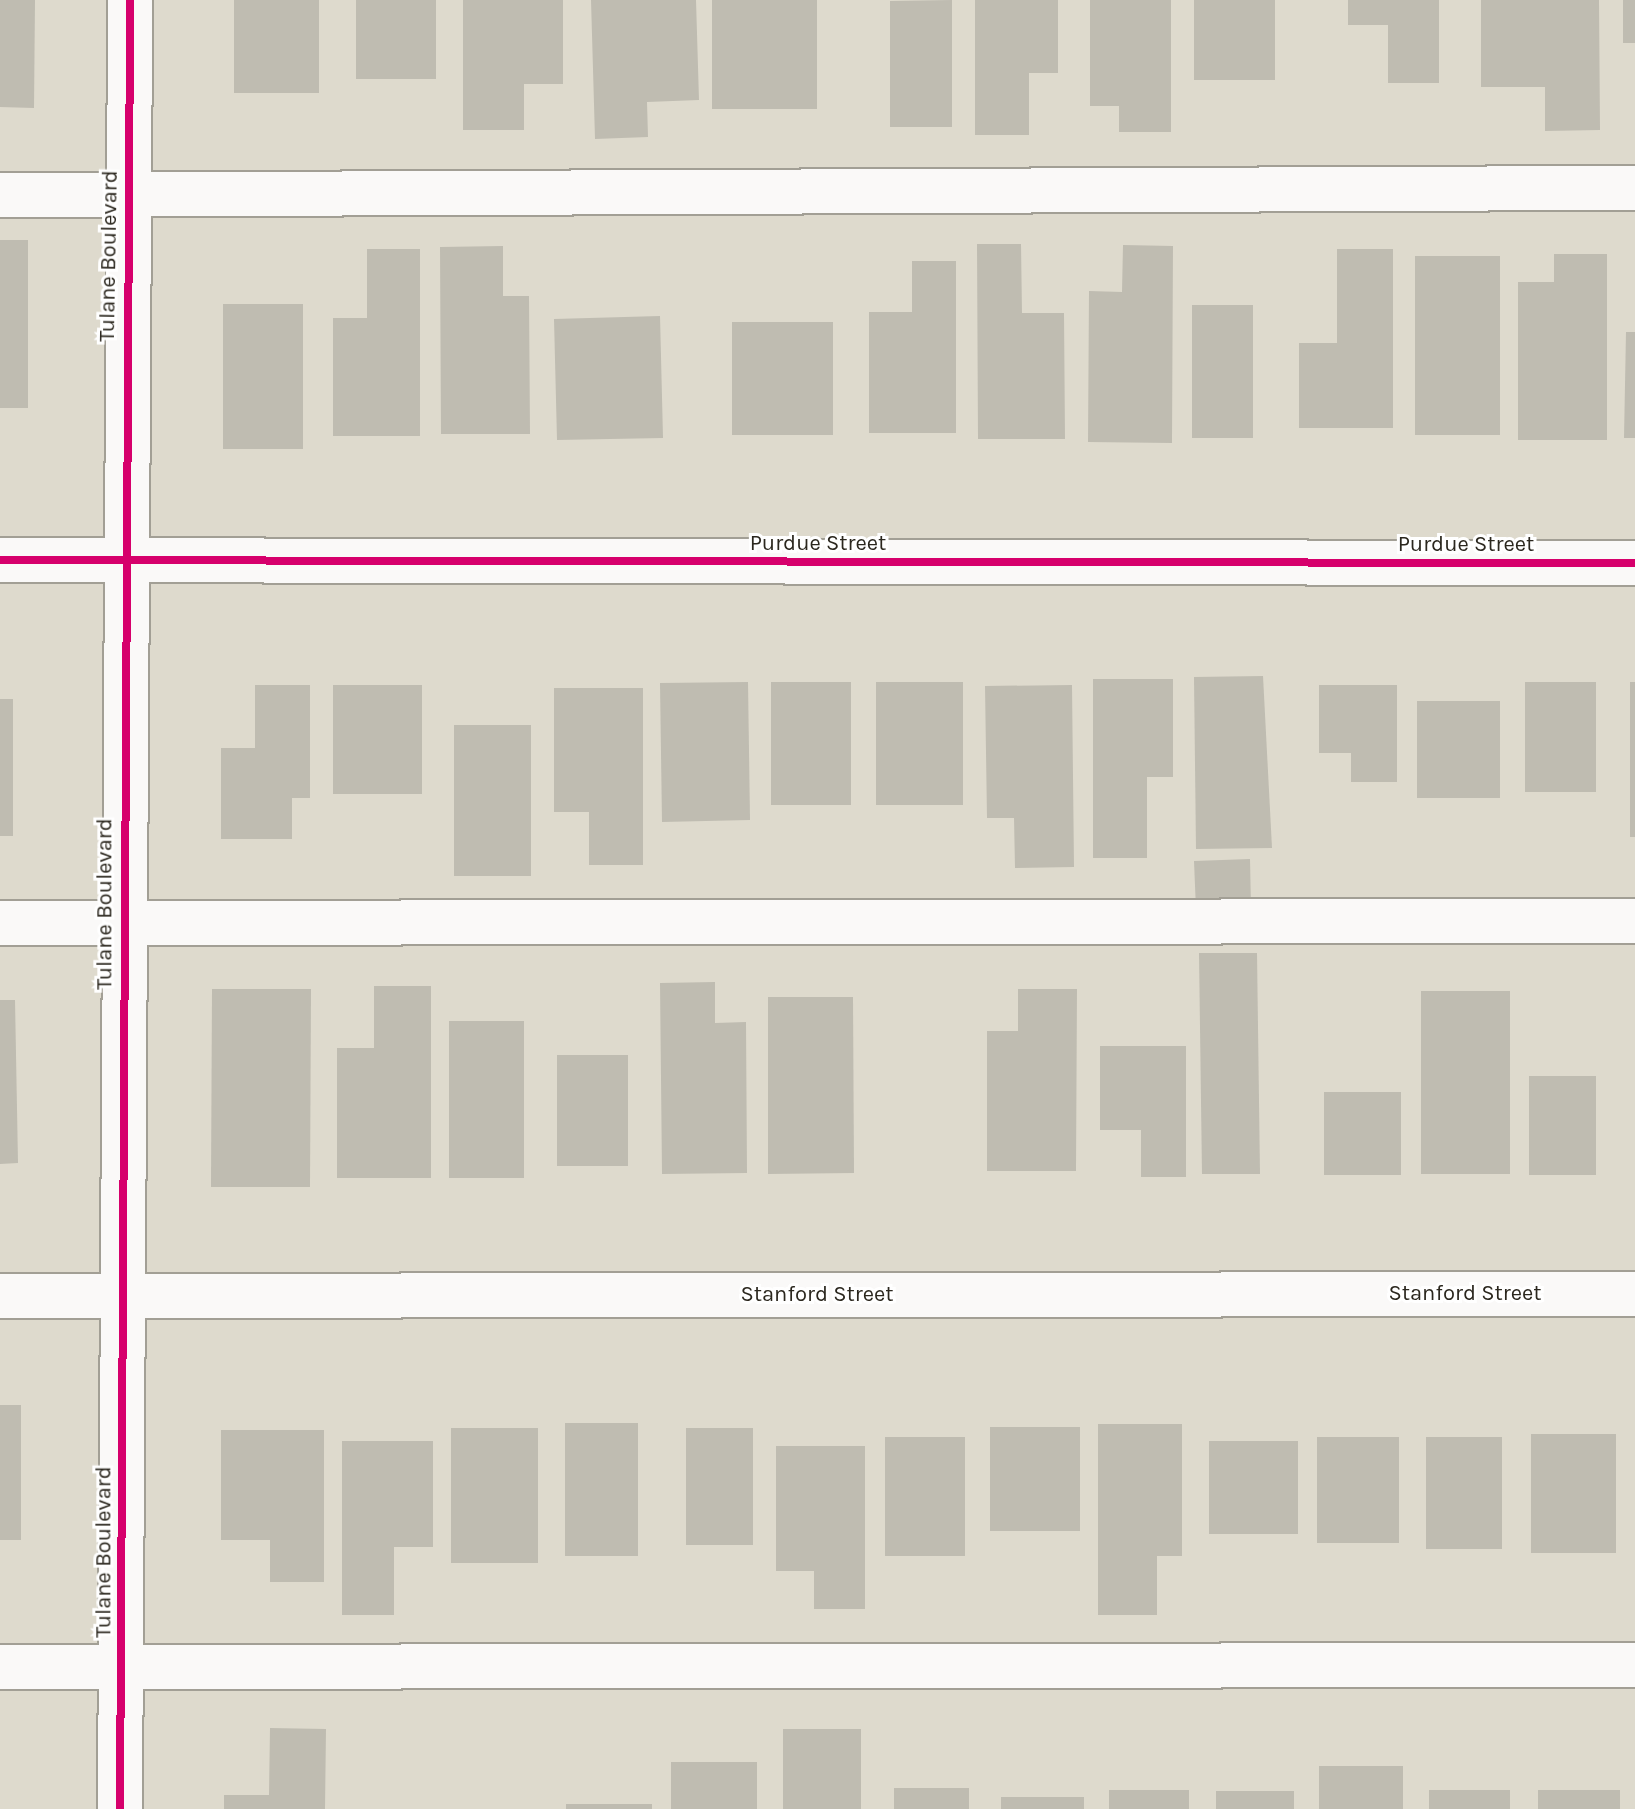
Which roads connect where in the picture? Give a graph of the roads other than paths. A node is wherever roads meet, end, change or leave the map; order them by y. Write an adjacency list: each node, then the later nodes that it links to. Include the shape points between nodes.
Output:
1 (130, 0): 4 (street, Tulane Boulevard)
2 (1635, 188): 4 (street)
3 (0, 195): 4 (street)
4 (128, 197): 6 (street, Tulane Boulevard)
5 (0, 560): 6 (street, Purdue Street)
6 (123, 561): 7 (street, Purdue Street); 10 (street, Tulane Boulevard)
7 (1635, 563)
8 (1635, 921): 10 (street)
9 (0, 923): 10 (street)
10 (123, 924): 13 (street, Tulane Boulevard)
11 (1635, 1294): 13 (street, Stanford Street)
12 (0, 1296): 13 (street, Stanford Street)
13 (123, 1296): 16 (street, Tulane Boulevard)
14 (1635, 1665): 16 (street)
15 (0, 1667): 16 (street)
16 (121, 1669): 17 (street, Tulane Boulevard)
17 (120, 1809)

